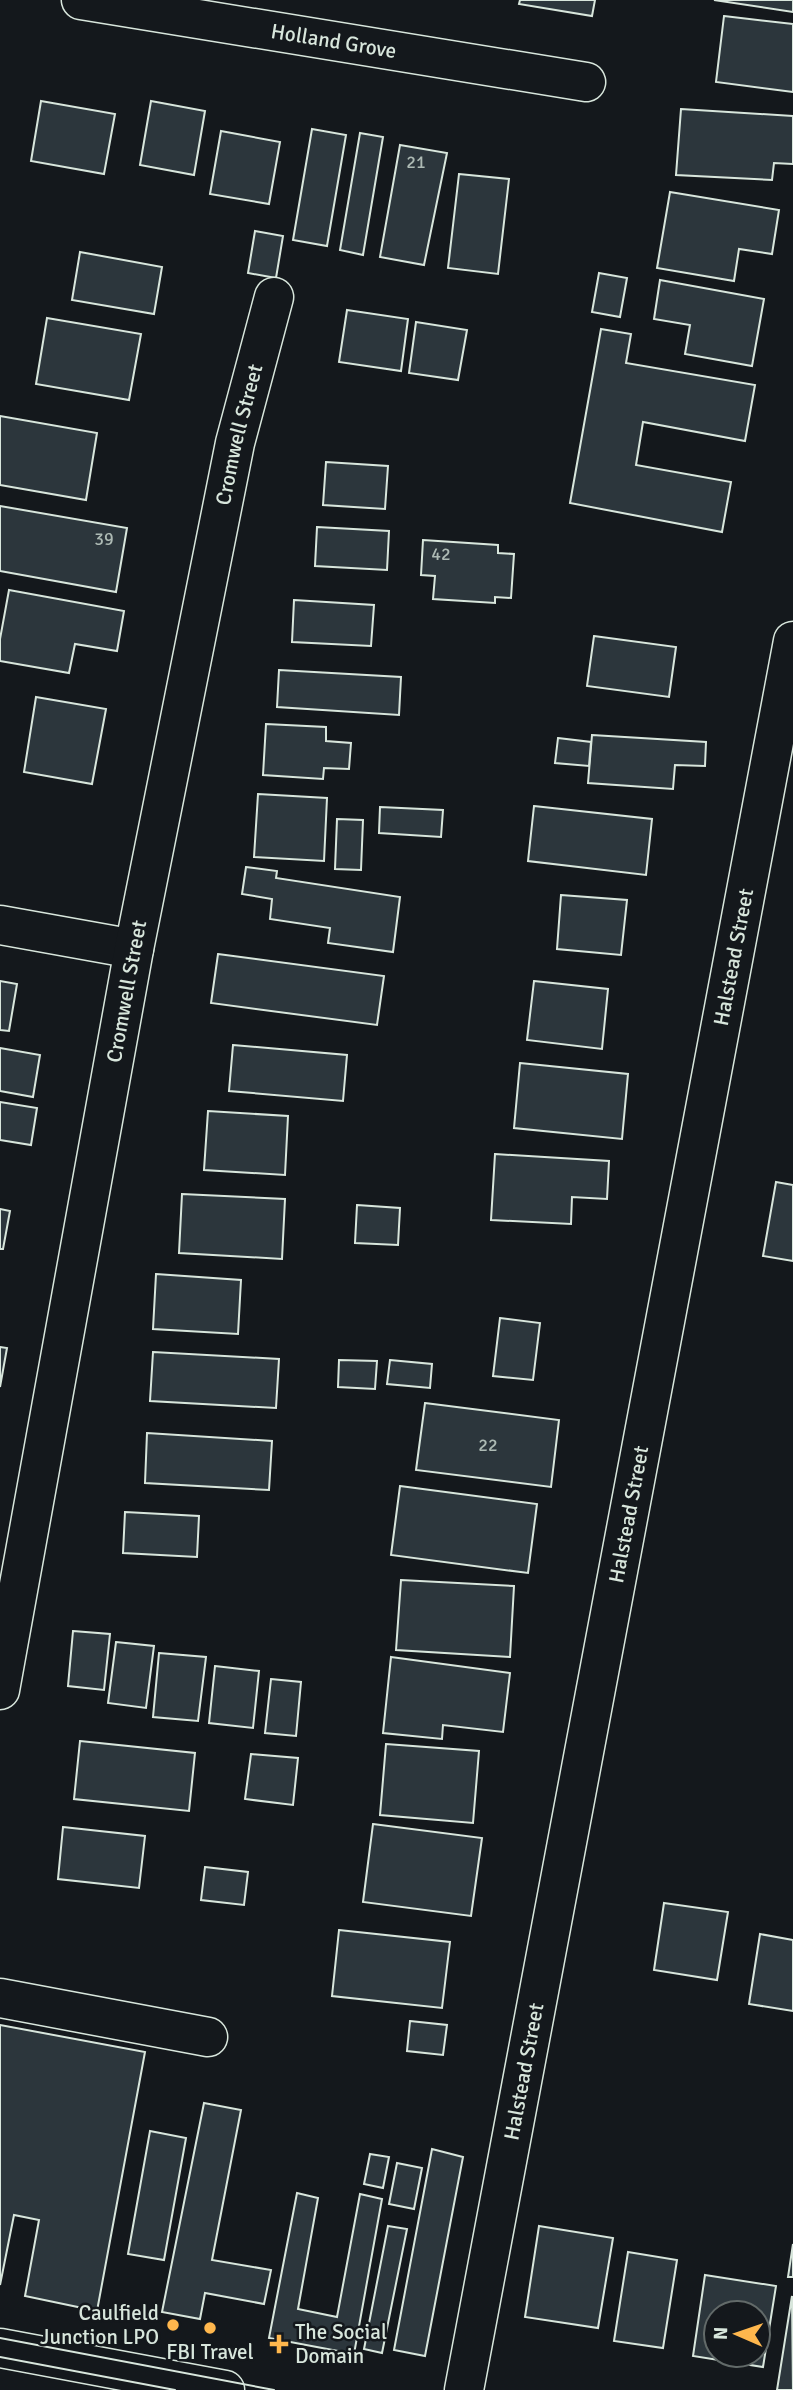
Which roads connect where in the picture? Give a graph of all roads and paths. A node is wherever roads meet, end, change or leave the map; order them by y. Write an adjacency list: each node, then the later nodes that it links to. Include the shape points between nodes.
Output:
1 (81, 0): 2 (street, Holland Grove)
2 (586, 82)
3 (274, 297): 6 (street, Cromwell Street, via 235,443)
4 (793, 640): 13 (street, Halstead Street)
5 (0, 925): 6 (street)
6 (134, 949): 7 (street, Cromwell Street)
7 (6, 1626): 8 (street, Cromwell Street)
8 (0, 1690)
9 (0, 1998): 10 (street)
10 (208, 2037)
11 (0, 2348): 12 (street)
12 (225, 2390)
13 (464, 2390)

